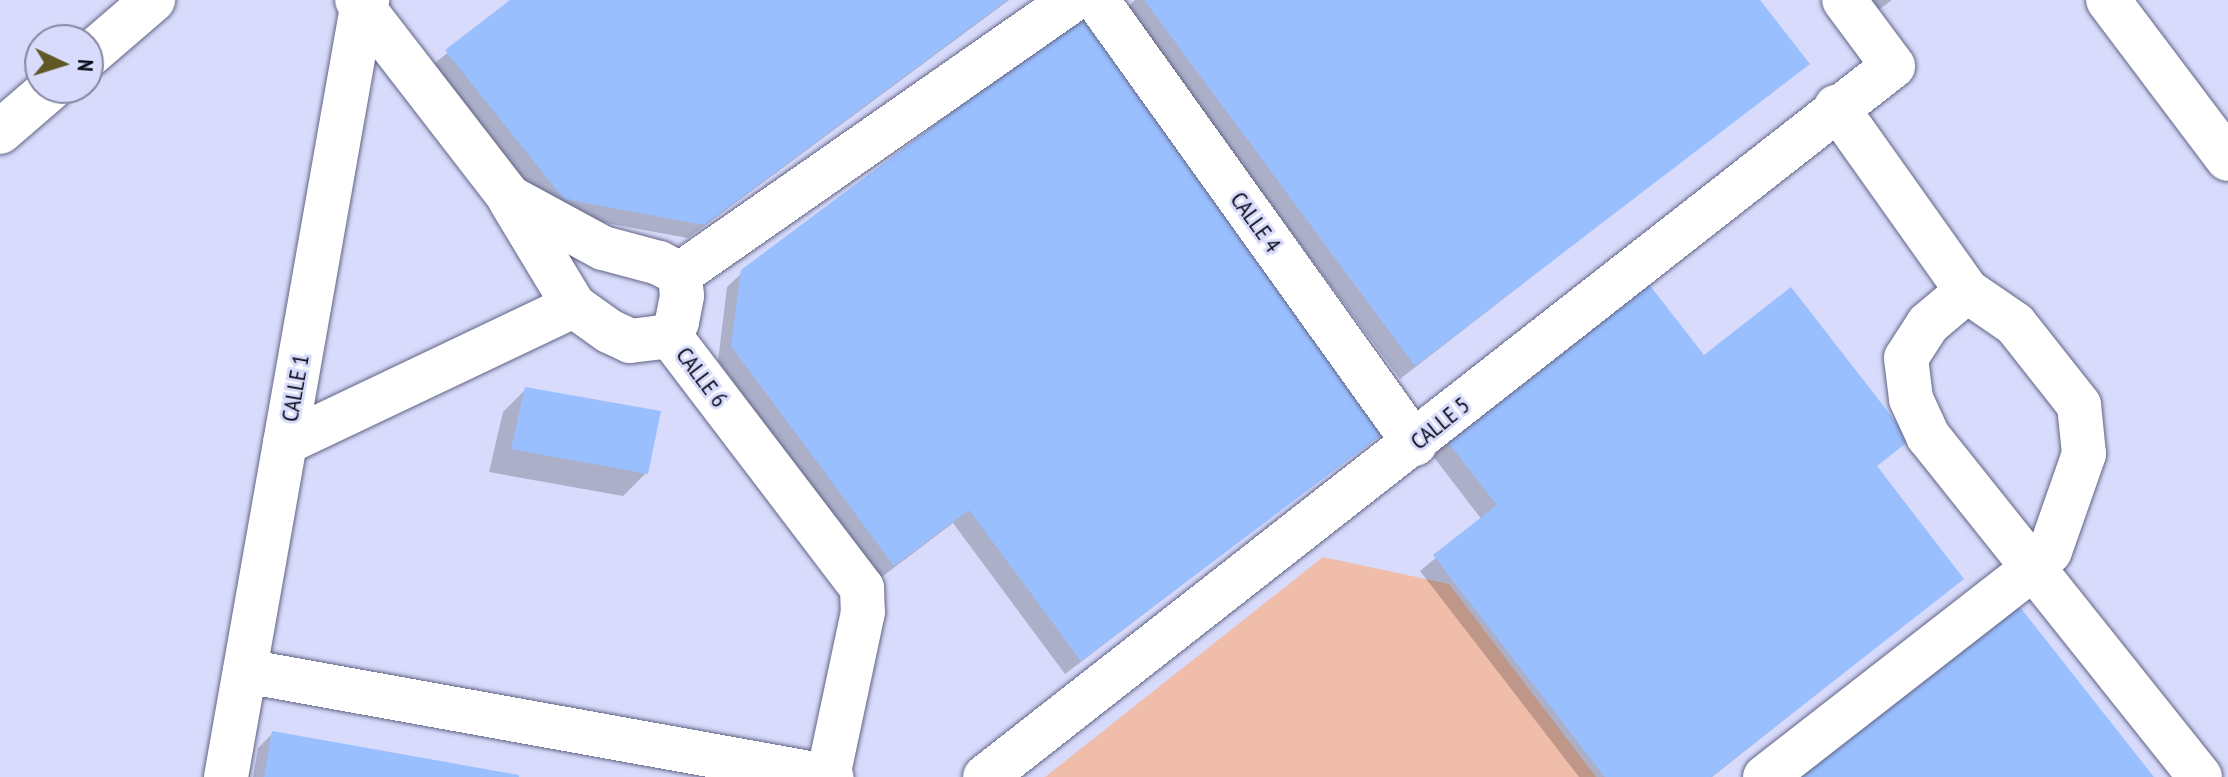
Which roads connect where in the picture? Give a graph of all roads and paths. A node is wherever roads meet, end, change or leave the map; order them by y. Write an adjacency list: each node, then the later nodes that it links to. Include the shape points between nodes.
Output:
1 (153, 0): 7 (street)
2 (1073, 0): 13 (street)
3 (1097, 0): 18 (street, CALLE 4)
4 (1844, 0): 9 (street, CALLE 5, via 1893,66)
5 (2108, 0): 11 (street)
6 (362, 2): 12 (street); 17 (street, CALLE 1)
7 (104, 42)
8 (32, 104): 10 (street)
9 (1836, 107): 14 (street); 18 (street, CALLE 5)
10 (0, 132)
11 (2228, 159)
12 (509, 197): 13 (street, via 603,248); 15 (street)
13 (680, 274): 16 (street, CALLE 6, via 682,296)
14 (1967, 291): 19 (street, via 2015,324 2079,405 2084,454 2050,551); 19 (street, via 1928,324 1906,358 1911,399 1928,436)
15 (574, 306): 16 (street, via 630,341); 17 (street)
16 (670, 336): 22 (street, CALLE 6, via 862,588 863,612)
17 (285, 443): 20 (street, CALLE 1)
18 (1415, 444): 23 (street, CALLE 5)
19 (2032, 569): 24 (street); 25 (street)
20 (245, 671): 21 (street, CALLE 1); 22 (street)
21 (226, 777)
22 (829, 777)
23 (985, 777)
24 (1765, 777)
25 (2200, 777)

